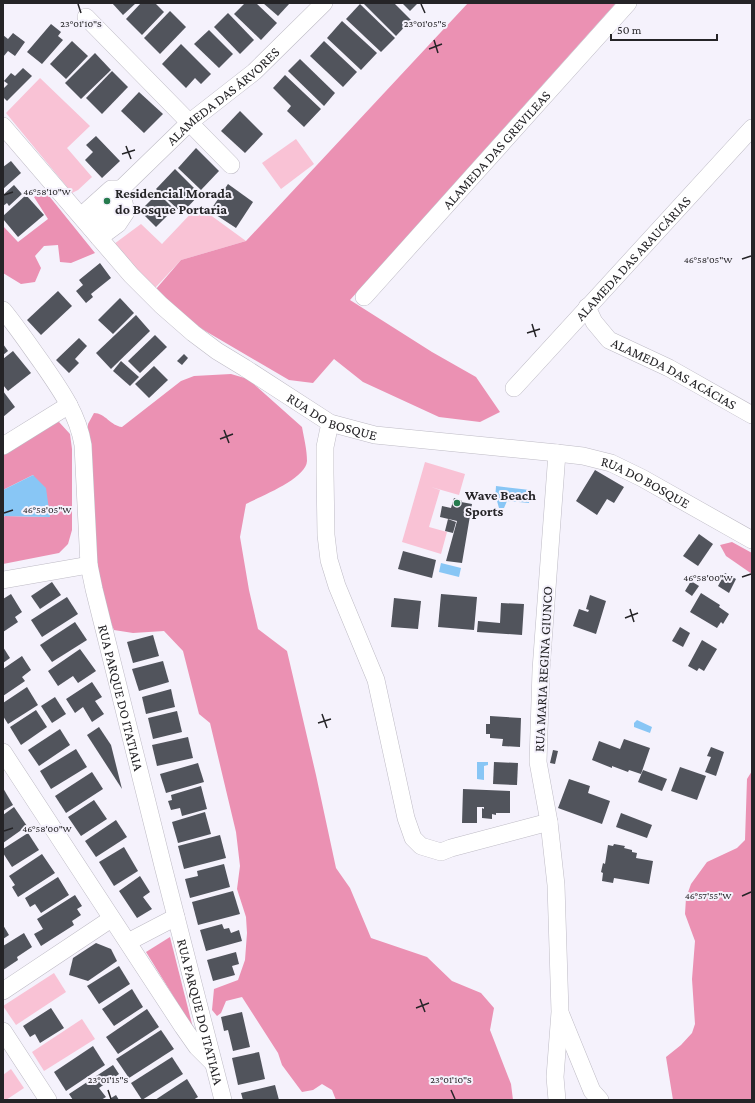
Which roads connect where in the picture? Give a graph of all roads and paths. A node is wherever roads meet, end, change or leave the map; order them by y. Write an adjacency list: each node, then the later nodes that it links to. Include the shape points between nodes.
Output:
1 (324, 3): 4 (street, ALAMEDA DAS ÁRVORES, via 254,72)
2 (628, 3): 10 (street, ALAMEDA DAS GREVILEAS)
3 (86, 18): 4 (street)
4 (190, 122): 7 (street); 8 (street, ALAMEDA DAS ÁRVORES)
5 (3, 126): 9 (street, RUA DO BOSQUE)
6 (752, 128): 11 (street, ALAMEDA DAS ARAUCÁRIAS)
7 (231, 165)
8 (121, 189): 9 (street, ALAMEDA DAS ÁRVORES, via 111,188); 9 (street, via 126,212 118,224)
9 (90, 227): 16 (street, RUA DO BOSQUE, via 130,275 193,333)
10 (364, 296)
11 (587, 307): 13 (street, ALAMEDA DAS ARAUCÁRIAS); 15 (street, ALAMEDA DAS ACÁCIAS, via 594,322 609,340 669,368)
12 (3, 310): 14 (street, RUA PARQUE DO ITATIAIA)
13 (514, 388)
14 (69, 405): 17 (street); 20 (street, RUA PARQUE DO ITATIAIA, via 81,433 83,446)
15 (752, 415)
16 (330, 423): 18 (street, RUA DO BOSQUE, via 375,435); 23 (street, via 325,447 324,473 329,560 337,586 376,680 406,818 413,838 421,846 441,852)
17 (3, 446)
18 (557, 453): 19 (street, RUA DO BOSQUE, via 611,463); 23 (street, RUA MARIA REGINA GIUNCO, via 538,762)
19 (752, 540)
20 (89, 565): 21 (street); 24 (street, RUA PARQUE DO ITATIAIA)
21 (3, 580)
22 (3, 752): 25 (street)
23 (550, 822): 28 (street, RUA MARIA REGINA GIUNCO, via 556,885)
24 (176, 917): 26 (street); 30 (street, RUA PARQUE DO ITATIAIA)
25 (111, 919): 26 (street); 27 (street)
26 (128, 942): 30 (street, via 187,1032)
27 (3, 991)
28 (560, 1012): 33 (street, via 555,1077); 34 (street, via 592,1091)
29 (3, 1031): 31 (street)
30 (214, 1064): 32 (street, RUA PARQUE DO ITATIAIA)
31 (48, 1100)
32 (223, 1100)
33 (557, 1100)
34 (600, 1100)

